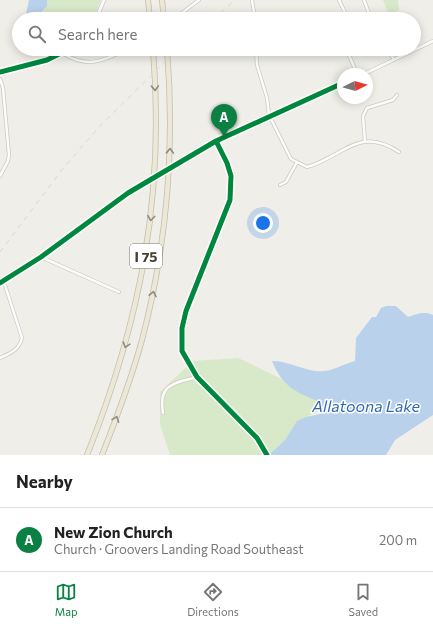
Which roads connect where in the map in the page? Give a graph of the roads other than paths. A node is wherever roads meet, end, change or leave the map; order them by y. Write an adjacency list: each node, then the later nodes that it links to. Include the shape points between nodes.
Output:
1 (104, 0): 8 (street)
2 (148, 0): 9 (highway)
3 (162, 0): 10 (highway)
4 (199, 0): 11 (street)
5 (252, 0): 12 (street)
6 (339, 0): 13 (street)
7 (364, 0): 14 (street)
8 (99, 12)
9 (149, 12)
10 (163, 12)
11 (183, 12)
12 (254, 12)
13 (345, 12)
14 (368, 12)
15 (433, 41): 16 (street)
16 (421, 47)
17 (55, 56): 29 (street, via 39,63)
18 (69, 56): 19 (street, via 83,62 100,62)
19 (113, 56)
20 (153, 56): 47 (highway, I 75, one-way to 47, via 156,160 148,244 128,337)
21 (167, 56): 48 (highway, I 75, one-way to 21, via 135,365 159,263 169,172 170,94)
22 (256, 56): 33 (street)
23 (349, 56): 27 (street)
24 (392, 56): 26 (street)
25 (402, 56): 26 (street)
26 (394, 60): 28 (street)
27 (354, 68)
28 (373, 70)
29 (0, 72)
30 (0, 79): 38 (street, via 4,88 9,155)
31 (337, 86): 33 (street)
32 (397, 95): 35 (street, via 393,100 368,108 363,116)
33 (269, 115): 34 (street); 37 (street, via 286,151 291,159)
34 (216, 140): 40 (street, bridge, via 138,187); 45 (street, via 227,163 231,187 230,200 186,311 182,328 182,351)
35 (365, 142): 36 (street, via 375,141); 37 (street, via 350,146 314,165 307,167)
36 (399, 152)
37 (297, 162): 39 (street, via 286,182)
38 (0, 176)
39 (280, 185)
40 (42, 257): 41 (street); 43 (street)
41 (4, 282): 42 (street); 44 (street, via 22,338 14,352)
42 (0, 283)
43 (119, 292)
44 (0, 358)
45 (197, 377): 46 (street, via 179,382 164,392 161,402); 49 (street, via 257,438)
46 (163, 413)
47 (87, 455)
48 (102, 455)
49 (267, 455)

